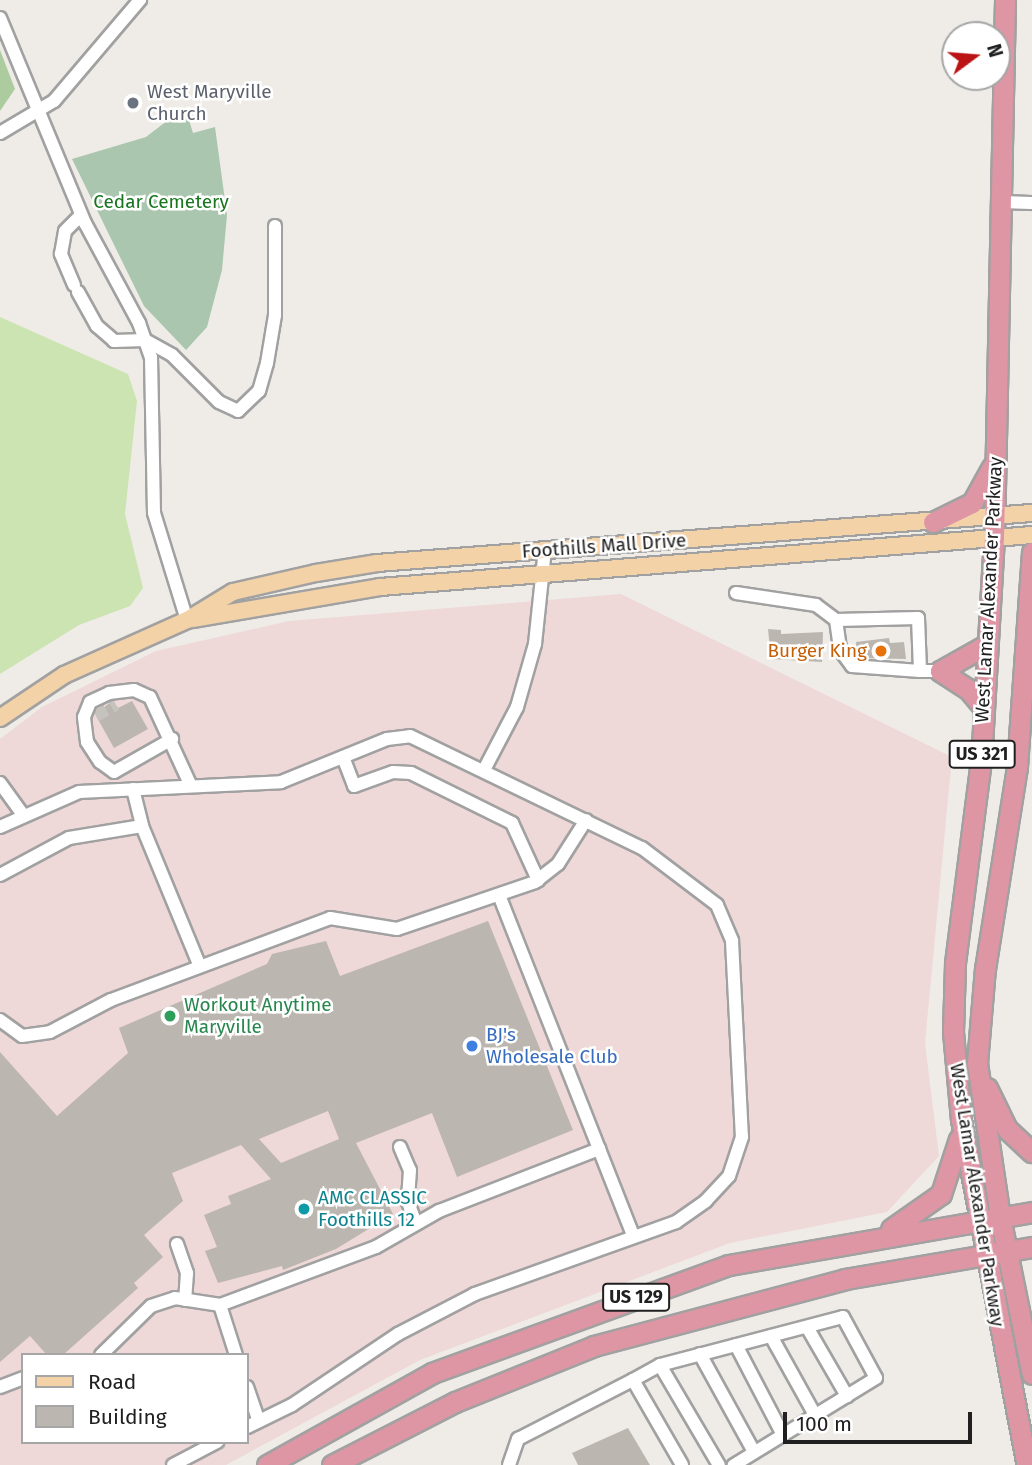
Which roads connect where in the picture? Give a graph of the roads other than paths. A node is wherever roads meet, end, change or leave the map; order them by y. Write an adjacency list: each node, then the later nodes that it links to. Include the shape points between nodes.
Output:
1 (140, 0): 4 (street, via 119,30)
2 (1005, 0): 6 (highway, West Lamar Alexander Parkway / US 321)
3 (0, 18): 4 (street)
4 (40, 111): 5 (street); 8 (street)
5 (0, 132)
6 (1001, 202): 7 (street); 11 (highway, West Lamar Alexander Parkway / US 321)
7 (1032, 203)
8 (81, 215): 10 (street); 10 (street, via 65,230 61,254 76,288 97,326 114,341)
9 (275, 226): 10 (street, via 275,315 267,363 248,406 230,410 172,355)
10 (145, 340): 20 (street, via 156,391 155,513)
11 (995, 460): 13 (highway, via 972,503); 14 (highway, West Lamar Alexander Parkway / US 321)
12 (1032, 513): 14 (main road, Foothills Mall Drive)
13 (933, 522): 14 (main road, Foothills Mall Drive); 16 (main road, Foothills Mall Drive)
14 (994, 527): 15 (main road, Foothills Mall Drive); 18 (main road, Foothills Mall Drive); 22 (highway, West Lamar Alexander Parkway / US 321)
15 (1032, 535)
16 (545, 549): 18 (street); 20 (main road, Foothills Mall Drive, via 316,573 233,592)
17 (1032, 552): 23 (highway, West Lamar Alexander Parkway / US 321)
18 (545, 575): 20 (main road, Foothills Mall Drive, via 380,587); 34 (street, via 536,643 517,707)
19 (736, 593): 21 (street, via 816,605)
20 (187, 620): 29 (main road, Foothills Mall Drive, via 64,675)
21 (836, 620): 24 (street, via 839,650 852,667); 24 (street, via 918,618)
22 (988, 643): 24 (highway); 28 (highway, West Lamar Alexander Parkway / US 321)
23 (1022, 654): 25 (highway); 32 (highway, West Lamar Alexander Parkway / US 321)
24 (930, 671): 28 (highway, via 968,689)
25 (1032, 673)
26 (125, 691): 27 (street); 31 (street, via 150,697); 35 (street, via 90,702 88,742 100,762)
27 (114, 702)
28 (984, 708): 50 (highway, West Lamar Alexander Parkway / US 321, via 955,964 954,1074)
29 (0, 718)
30 (1032, 720): 32 (highway)
31 (172, 739): 35 (street); 37 (street)
32 (1018, 740): 49 (highway, West Lamar Alexander Parkway / US 321)
33 (343, 757): 34 (street, via 410,736); 37 (street, via 281,782); 45 (street, via 354,786 393,772 411,773 512,823)
34 (485, 768): 41 (street)
35 (114, 772): 39 (street)
36 (0, 783): 40 (street)
37 (191, 786): 38 (street)
38 (133, 789): 39 (street); 42 (street)
39 (116, 790): 40 (street, via 79,792)
40 (22, 813): 43 (street)
41 (586, 820): 45 (street, via 558,864); 58 (street, via 642,848 716,905 732,941 742,1137 734,1163 706,1201 676,1222)
42 (142, 826): 44 (street, via 69,838); 47 (street)
43 (0, 827)
44 (0, 875)
45 (538, 880): 46 (street)
46 (499, 895): 47 (street, via 397,929 330,918); 52 (street)
47 (200, 967): 48 (street, via 111,1000 50,1032 22,1036)
48 (0, 1020)
49 (977, 1063): 53 (highway, via 1007,1129); 55 (highway, West Lamar Alexander Parkway / US 321)
50 (961, 1120): 56 (highway, West Lamar Alexander Parkway / US 321); 59 (highway, via 957,1156 941,1194 905,1223)
51 (400, 1147): 57 (street, via 410,1170 408,1202)
52 (599, 1149): 57 (street); 58 (street)
53 (1032, 1152)
54 (1032, 1212): 55 (highway, US 129)
55 (1000, 1217): 56 (highway, US 129); 62 (highway, West Lamar Alexander Parkway / US 321)
56 (978, 1221): 59 (highway, US 129); 63 (highway, West Lamar Alexander Parkway / US 321)
57 (416, 1224): 65 (street, via 376,1247)
58 (633, 1236): 82 (street, via 475,1294 398,1334)
59 (872, 1237): 87 (highway, US 129, via 729,1265 579,1317 432,1373)
60 (177, 1244): 64 (street, via 187,1273)
61 (1032, 1247): 62 (highway, US 129)
62 (1006, 1251): 63 (highway, US 129); 68 (highway, West Lamar Alexander Parkway / US 321)
63 (985, 1254): 88 (highway, US 129, via 845,1279 594,1346 455,1402); 93 (highway, West Lamar Alexander Parkway / US 321)
64 (185, 1300): 65 (street); 71 (street, via 151,1306)
65 (220, 1305): 72 (street)
66 (1032, 1312): 68 (highway)
67 (807, 1327): 69 (street); 80 (street); 80 (street, via 843,1317 876,1378)
68 (1024, 1335): 75 (highway, West Lamar Alexander Parkway / US 321)
69 (771, 1336): 70 (street); 81 (street)
70 (736, 1345): 73 (street); 83 (street)
71 (103, 1353)
72 (235, 1353)
73 (700, 1354): 74 (street); 85 (street)
74 (660, 1365): 77 (street); 91 (street)
75 (1032, 1374)
76 (21, 1379): 78 (street)
77 (633, 1380): 89 (street, via 518,1439); 90 (street)
78 (0, 1387)
79 (248, 1393): 82 (street)
80 (847, 1396): 81 (street)
81 (815, 1415): 83 (street)
82 (253, 1424)
83 (783, 1435): 85 (street)
84 (213, 1444): 86 (street)
85 (754, 1452): 92 (street)
86 (173, 1465)
87 (267, 1465)
88 (331, 1465)
89 (509, 1465)
90 (682, 1465)
91 (719, 1465)
92 (734, 1465)
93 (1027, 1465)

